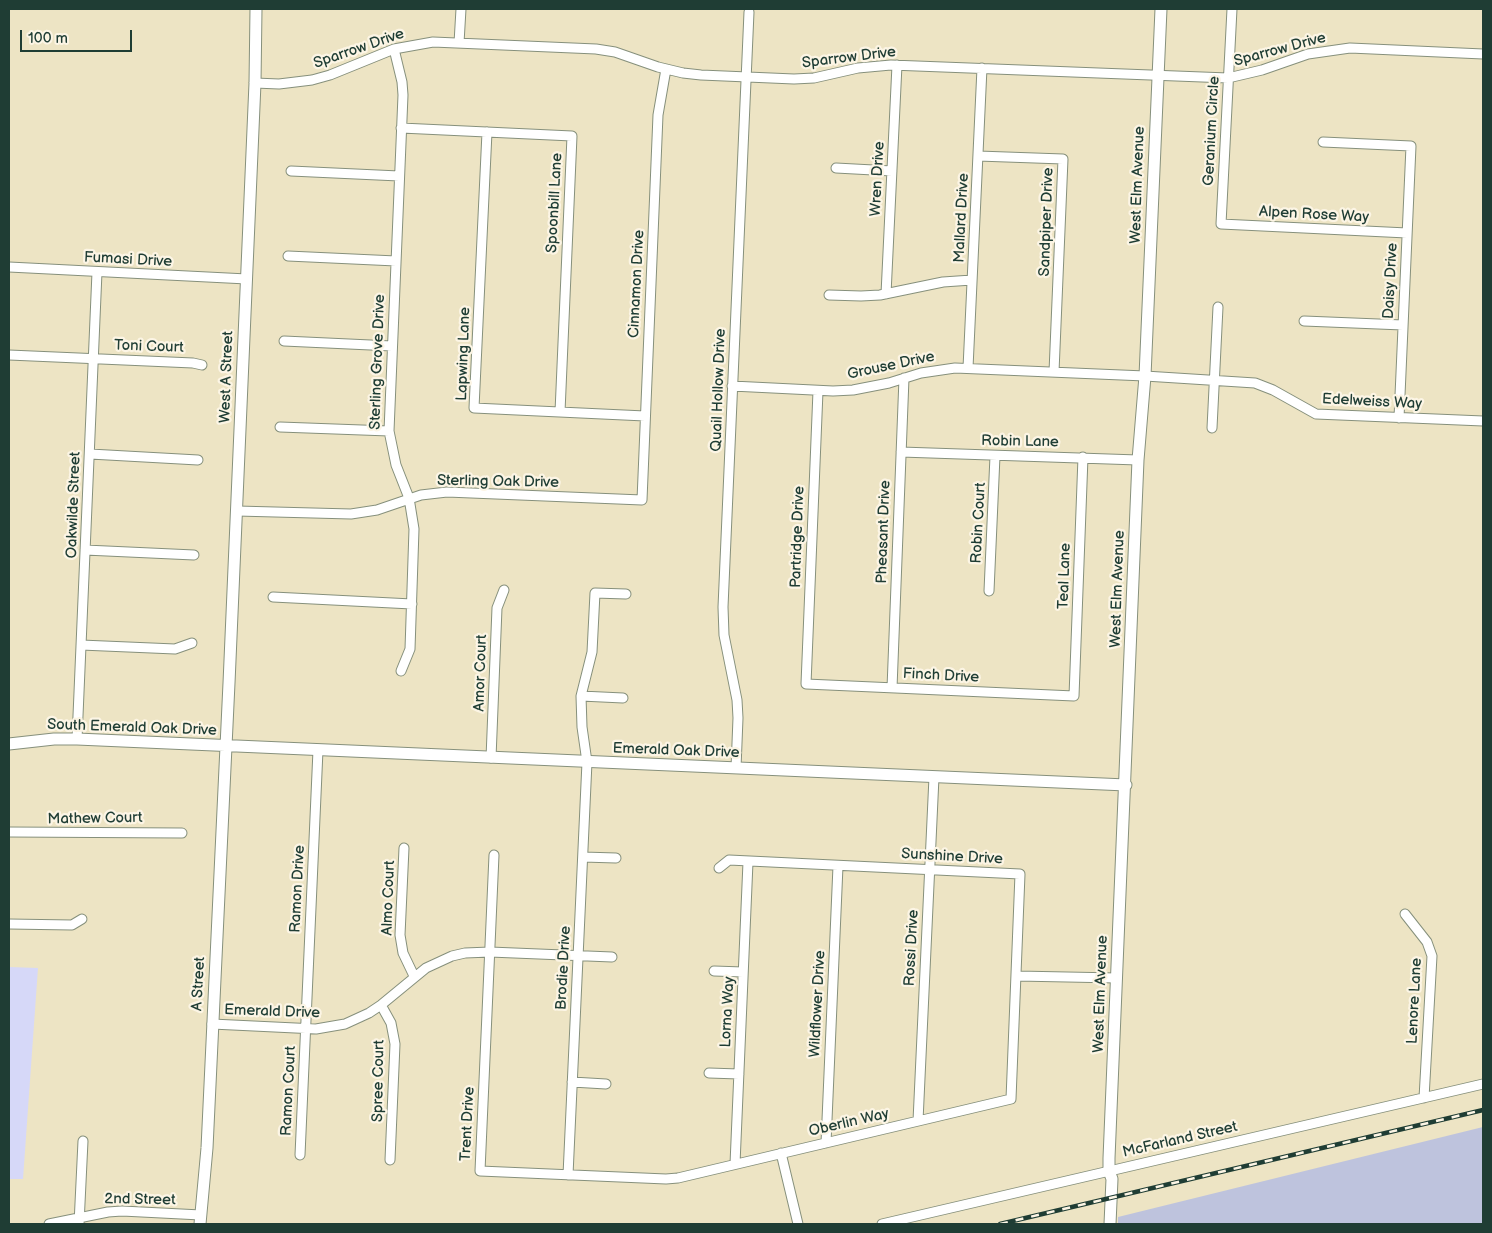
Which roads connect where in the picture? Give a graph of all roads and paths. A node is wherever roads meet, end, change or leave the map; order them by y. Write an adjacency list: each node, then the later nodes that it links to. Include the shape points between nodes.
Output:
1 (256, 9): 15 (street, West A Street)
2 (461, 9): 6 (street)
3 (1160, 9): 12 (street, West Elm Avenue)
4 (1232, 9): 14 (street, Geranium Circle)
5 (749, 12): 13 (street, Quail Hollow Drive)
6 (459, 43): 7 (street, Sparrow Drive, via 433,42); 11 (street, Sparrow Drive, via 596,49)
7 (394, 49): 15 (street, Sparrow Drive, via 312,80); 16 (street, Sterling Grove Drive, via 402,82)
8 (1483, 54): 14 (street, Sparrow Drive, via 1350,48 1308,54)
9 (897, 65): 10 (street, Sparrow Drive); 13 (street, Sparrow Drive, via 871,66 814,78); 22 (street, Wren Drive)
10 (982, 68): 12 (street, Sparrow Drive); 19 (street, Mallard Drive)
11 (666, 69): 13 (street, Sparrow Drive); 50 (street, Cinnamon Drive, via 658,115)
12 (1157, 76): 14 (street, Sparrow Drive); 44 (street, West Elm Avenue)
13 (746, 77): 47 (street, Quail Hollow Drive)
14 (1228, 78): 24 (street, Geranium Circle)
15 (255, 83): 30 (street, West A Street)
16 (402, 128): 17 (street, Spoonbill Lane); 23 (street, Sterling Grove Drive)
17 (487, 132): 49 (street, Spoonbill Lane, via 572,136); 49 (street, Lapwing Lane, via 474,408)
18 (1322, 142): 25 (street, Daisy Drive, via 1411,146)
19 (978, 156): 31 (street, Mallard Drive); 43 (street, Sandpiper Drive, via 1063,159)
20 (836, 168): 22 (street)
21 (292, 171): 23 (street)
22 (892, 171): 32 (street, Wren Drive)
23 (399, 176): 27 (street, Sterling Grove Drive)
24 (1221, 224): 25 (street, Alpen Rose Way)
25 (1407, 232): 36 (street, Daisy Drive)
26 (288, 256): 27 (street)
27 (396, 261): 38 (street, Sterling Grove Drive)
28 (9, 267): 29 (street, Fumasi Drive)
29 (98, 272): 30 (street, Fumasi Drive); 40 (street, Oakwilde Street)
30 (246, 279): 64 (street, West A Street)
31 (972, 280): 32 (street, via 943,282); 42 (street, Mallard Drive)
32 (886, 294): 33 (street)
33 (830, 295)
34 (1218, 307): 46 (street)
35 (1304, 321): 36 (street)
36 (1403, 325): 51 (street, Daisy Drive)
37 (284, 342): 38 (street)
38 (392, 346): 55 (street, Sterling Grove Drive)
39 (9, 355): 40 (street, Toni Court)
40 (94, 359): 41 (street, Toni Court); 57 (street, Oakwilde Street)
41 (202, 365)
42 (968, 368): 43 (street, Grouse Drive); 45 (street, Grouse Drive, via 939,370)
43 (1054, 372): 44 (street, Grouse Drive)
44 (1146, 376): 46 (street, Edelweiss Way); 61 (street, West Elm Avenue)
45 (904, 378): 48 (street, Grouse Drive, via 873,387); 56 (street, Pheasant Drive)
46 (1215, 380): 51 (street, Edelweiss Way, via 1255,383 1316,414); 54 (street)
47 (732, 386): 48 (street, Grouse Drive); 86 (street, Quail Hollow Drive, via 723,619 738,700)
48 (818, 391): 75 (street, Partridge Drive)
49 (560, 412): 50 (street, Lapwing Lane)
50 (645, 416): 63 (street, Cinnamon Drive)
51 (1399, 418): 52 (street, Edelweiss Way)
52 (1483, 421)
53 (280, 427): 55 (street)
54 (1212, 428)
55 (389, 432): 62 (street, Sterling Grove Drive, via 396,465)
56 (901, 452): 58 (street, Robin Lane); 76 (street, Pheasant Drive)
57 (90, 454): 60 (street); 65 (street, Oakwilde Street)
58 (995, 456): 59 (street, Robin Lane); 68 (street, Robin Court)
59 (1083, 457): 61 (street, Robin Lane); 78 (street, Teal Lane)
60 (198, 460)
61 (1138, 460): 88 (street, West Elm Avenue)
62 (409, 498): 63 (street, Sterling Oak Drive, via 447,492); 64 (street, Sterling Oak Drive, via 377,510 351,514); 71 (street, Sterling Grove Drive, via 414,529)
63 (642, 500)
64 (237, 511): 82 (street, West A Street)
65 (85, 550): 66 (street); 73 (street, Oakwilde Street)
66 (194, 555)
67 (504, 590): 84 (street, Amor Court, via 497,608)
68 (989, 591)
69 (626, 594): 77 (street, Brodie Drive, via 595,593 592,652)
70 (273, 597): 71 (street)
71 (412, 604): 74 (street, Sterling Grove Drive, via 410,649)
72 (192, 643): 73 (street, via 175,649)
73 (81, 645): 80 (street, Oakwilde Street)
74 (400, 671)
75 (806, 684): 76 (street, Finch Drive)
76 (892, 688): 78 (street, Finch Drive)
77 (582, 696): 79 (street); 85 (street, Brodie Drive)
78 (1074, 696)
79 (623, 698)
80 (77, 739): 81 (street, South Emerald Oak Drive); 82 (street, South Emerald Oak Drive)
81 (9, 744)
82 (225, 746): 83 (street, Emerald Oak Drive); 111 (street, A Street)
83 (318, 750): 84 (street, Emerald Oak Drive); 112 (street, Ramon Drive)
84 (491, 758): 85 (street, Emerald Oak Drive)
85 (587, 762): 86 (street, Emerald Oak Drive); 93 (street, Brodie Drive)
86 (736, 768): 87 (street, Emerald Oak Drive)
87 (934, 777): 88 (street, Emerald Oak Drive); 98 (street, Rossi Drive)
88 (1126, 785): 109 (street, West Elm Avenue)
89 (9, 832): 90 (street, Mathew Court)
90 (182, 833)
91 (404, 848): 107 (street, Almo Court, via 400,935 403,953)
92 (494, 855): 102 (street)
93 (583, 857): 94 (street); 103 (street, Brodie Drive)
94 (616, 858)
95 (748, 862): 96 (street, Sunshine Drive); 97 (street, Sunshine Drive, via 729,860); 106 (street, Lorna Way)
96 (838, 866): 98 (street, Sunshine Drive); 122 (street, Wildflower Drive)
97 (719, 868)
98 (929, 870): 108 (street, Sunshine Drive, via 1020,874); 120 (street, Rossi Drive)
99 (1405, 914): 118 (street, Lenore Lane, via 1427,942 1432,956)
100 (82, 919): 101 (street, via 72,925)
101 (9, 924)
102 (490, 952): 103 (street, Emerald Drive); 107 (street, Emerald Drive, via 452,956); 128 (street, Trent Drive, via 480,1171)
103 (578, 955): 104 (street, Emerald Drive); 115 (street, Brodie Drive)
104 (612, 957)
105 (714, 970): 106 (street)
106 (743, 972): 114 (street, Lorna Way)
107 (414, 976): 110 (street, Emerald Drive)
108 (1017, 976): 109 (street); 119 (street, Sunshine Drive)
109 (1117, 978): 127 (street, West Elm Avenue)
110 (381, 1006): 112 (street, Emerald Drive, via 345,1024); 125 (street, Spree Court, via 391,1022 395,1044)
111 (212, 1024): 112 (street, Emerald Drive); 131 (street, A Street)
112 (306, 1029): 124 (street, Ramon Court)
113 (709, 1073): 114 (street)
114 (739, 1074): 126 (street, Lorna Way)
115 (572, 1082): 116 (street); 128 (street, Brodie Drive)
116 (606, 1084)
117 (1483, 1084): 118 (street, McFarland Street)
118 (1424, 1098): 127 (street, McFarland Street)
119 (1011, 1099): 120 (street, Oberlin Way)
120 (918, 1121): 122 (street, Oberlin Way)
121 (83, 1140): 132 (street)
122 (826, 1143): 123 (street, Oberlin Way)
123 (781, 1153): 126 (street, Oberlin Way); 134 (street)
124 (300, 1155)
125 (390, 1160)
126 (735, 1164): 129 (street, Oberlin Way)
127 (1109, 1171): 130 (street, West Elm Avenue, via 1104,1180); 135 (street, McFarland Street)
128 (568, 1175): 129 (street, Trent Drive, via 666,1179)
129 (692, 1175)
130 (1108, 1199): 136 (street); 137 (street)
131 (201, 1220): 132 (street, 2nd Street, via 122,1211 101,1213)
132 (79, 1221): 133 (street, 2nd Street)
133 (49, 1224)
134 (798, 1224)
135 (882, 1224)
136 (1104, 1224)
137 (1110, 1224)

